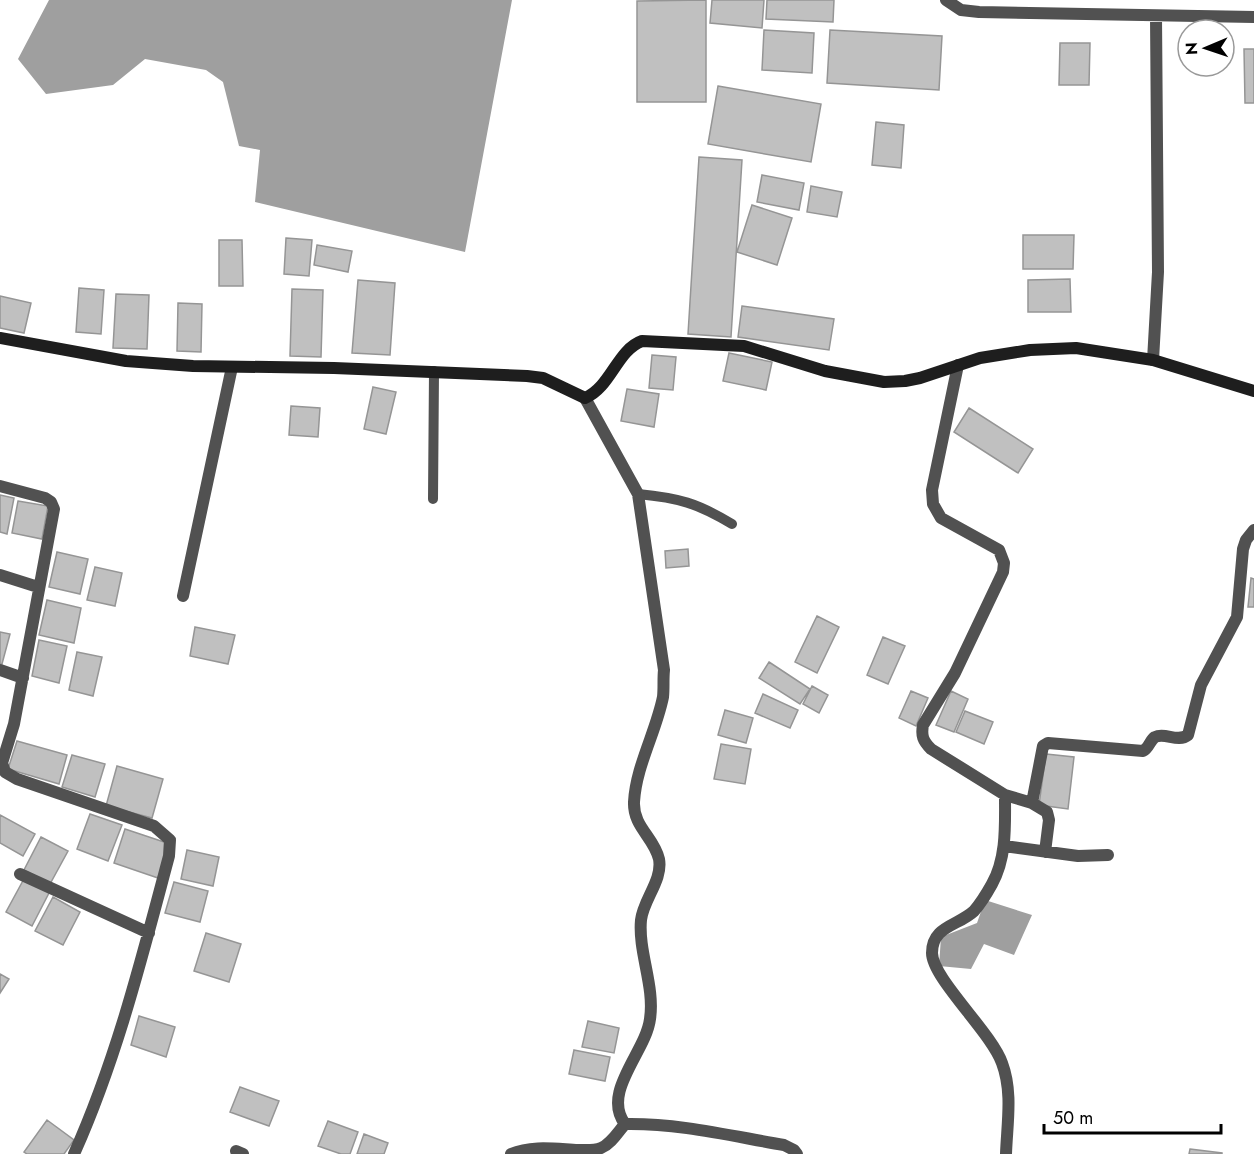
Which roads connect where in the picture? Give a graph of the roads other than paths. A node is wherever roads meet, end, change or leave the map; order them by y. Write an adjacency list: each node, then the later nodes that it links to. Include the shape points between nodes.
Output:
1 (946, 0): 2 (street, via 961,10 979,12)
2 (1156, 16): 3 (street); 5 (street, via 1158,272)
3 (1254, 17)
4 (0, 338): 7 (street, via 126,361)
5 (1153, 360): 6 (street, via 1076,348 1029,350); 9 (street)
6 (958, 365): 10 (street, via 920,378 884,382 825,371 744,346 642,341 629,348 595,394); 21 (street, via 932,490 933,504 941,518 999,550 1004,572 922,733 931,749)
7 (232, 367): 8 (street); 18 (street)
8 (434, 371): 10 (street, via 543,378); 13 (lane)
9 (1254, 391)
10 (585, 398): 12 (street)
11 (0, 486): 17 (street, via 45,498 54,509)
12 (638, 494): 14 (lane, via 688,501); 28 (street, via 664,670 663,695 635,788 636,820 659,861 641,919 652,1007 649,1029 620,1088 619,1116)
13 (433, 499)
14 (732, 524)
15 (1254, 530): 22 (street, via 1243,549 1238,618 1201,685 1188,735 1156,736 1143,751 1048,743 1042,746)
16 (0, 575): 17 (street)
17 (38, 587): 20 (street)
18 (183, 596)
19 (0, 670): 20 (street)
20 (23, 678): 27 (street, via 2,763 5,772 153,826 170,840)
21 (1005, 795): 22 (street); 23 (street)
22 (1032, 803): 24 (street, via 1048,815)
23 (1004, 846): 24 (street); 32 (street, via 993,882 983,899 974,911 941,930 932,952 936,970 994,1045 1003,1064 1009,1105)
24 (1045, 852): 25 (street)
25 (1108, 855)
26 (20, 874): 27 (street)
27 (149, 933): 29 (street, via 129,1008)
28 (625, 1124): 30 (street, via 602,1148 536,1148); 31 (street, via 685,1127 784,1145)
29 (74, 1154)
30 (511, 1154)
31 (797, 1154)
32 (1005, 1154)

